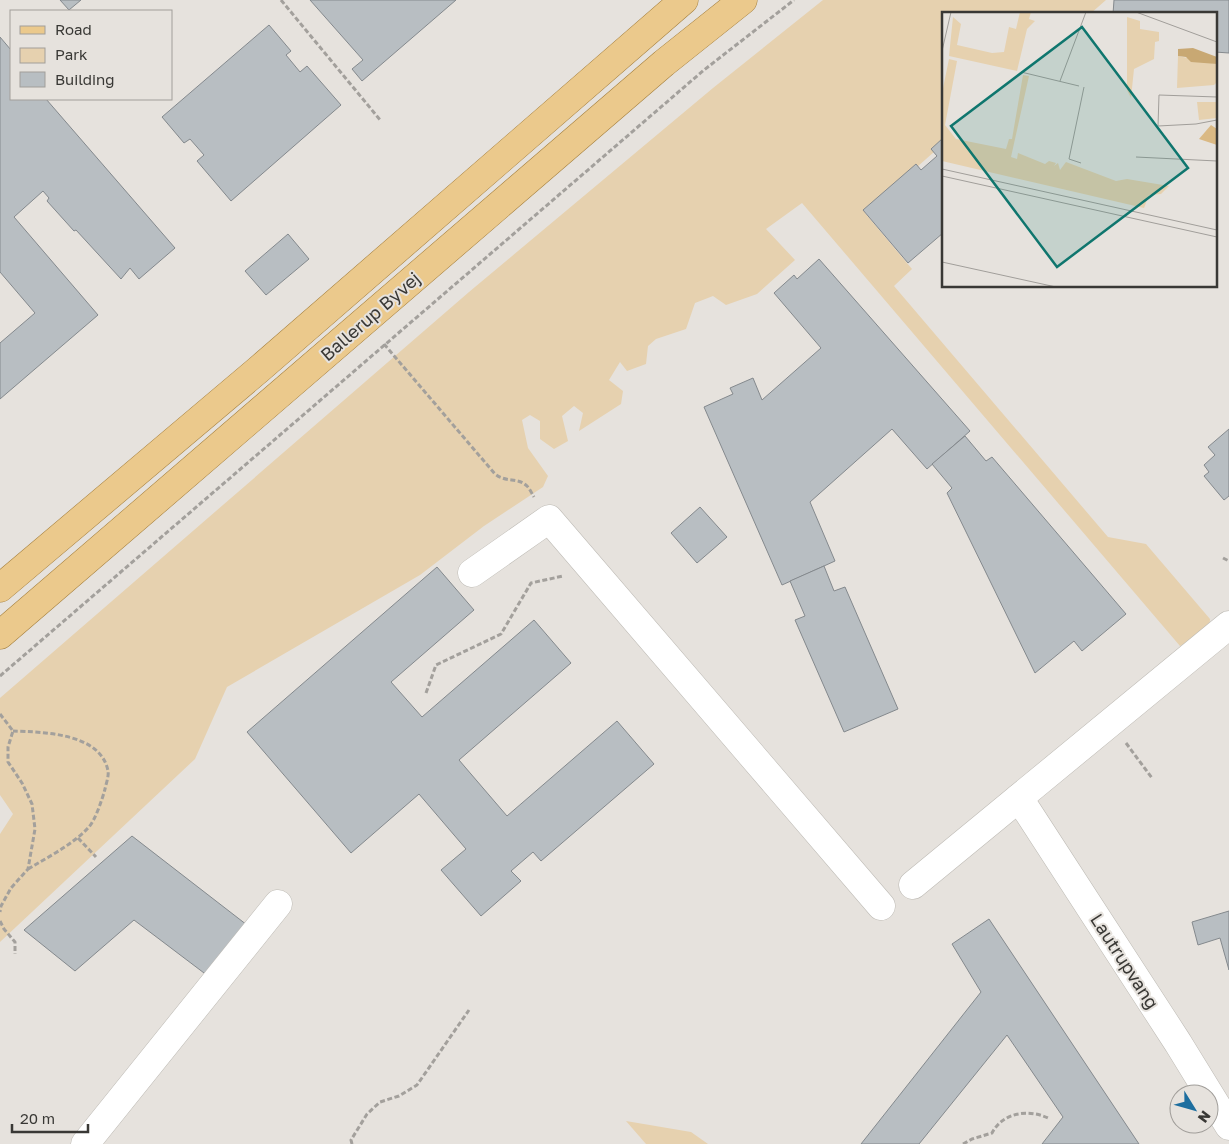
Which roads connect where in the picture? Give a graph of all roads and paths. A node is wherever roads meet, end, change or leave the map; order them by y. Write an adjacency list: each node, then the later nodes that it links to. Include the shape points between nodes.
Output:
1 (281, 0): 5 (path)
2 (684, 0): 12 (main road, Ballerup Byvej, via 258,370)
3 (743, 0): 14 (main road, Ballerup Byvej, via 656,70)
4 (794, 0): 6 (path, via 697,77)
5 (381, 121)
6 (384, 344): 7 (path, via 495,474 527,486); 15 (path)
7 (549, 519): 10 (street); 11 (street)
8 (1223, 558): 9 (path)
9 (1229, 561)
10 (586, 562): 16 (path, via 570,574 531,583 501,634 436,665); 27 (street)
11 (472, 573)
12 (0, 588)
13 (1229, 625): 18 (street)
14 (0, 635)
15 (0, 676)
16 (426, 693)
17 (0, 714): 19 (path)
18 (1110, 723): 20 (path); 21 (street)
19 (12, 730): 22 (path, via 64,736 87,743 104,758 108,772 103,797 90,826); 24 (path, via 8,762 32,804 35,829)
20 (1152, 778)
21 (1019, 798): 25 (street); 33 (street, Lautrupvang)
22 (78, 838): 23 (path); 24 (path)
23 (96, 856)
24 (28, 869): 28 (path, via 11,888)
25 (913, 885)
26 (278, 904): 34 (street)
27 (881, 906)
28 (0, 912)
29 (0, 921): 30 (path, via 15,942)
30 (15, 954)
31 (469, 1010): 35 (path, via 417,1084 399,1096 380,1102 367,1114 351,1140)
32 (1048, 1118): 36 (path, via 1029,1113 1015,1115 1001,1121 992,1133)
33 (1229, 1126)
34 (85, 1144)
35 (352, 1144)
36 (963, 1144)

